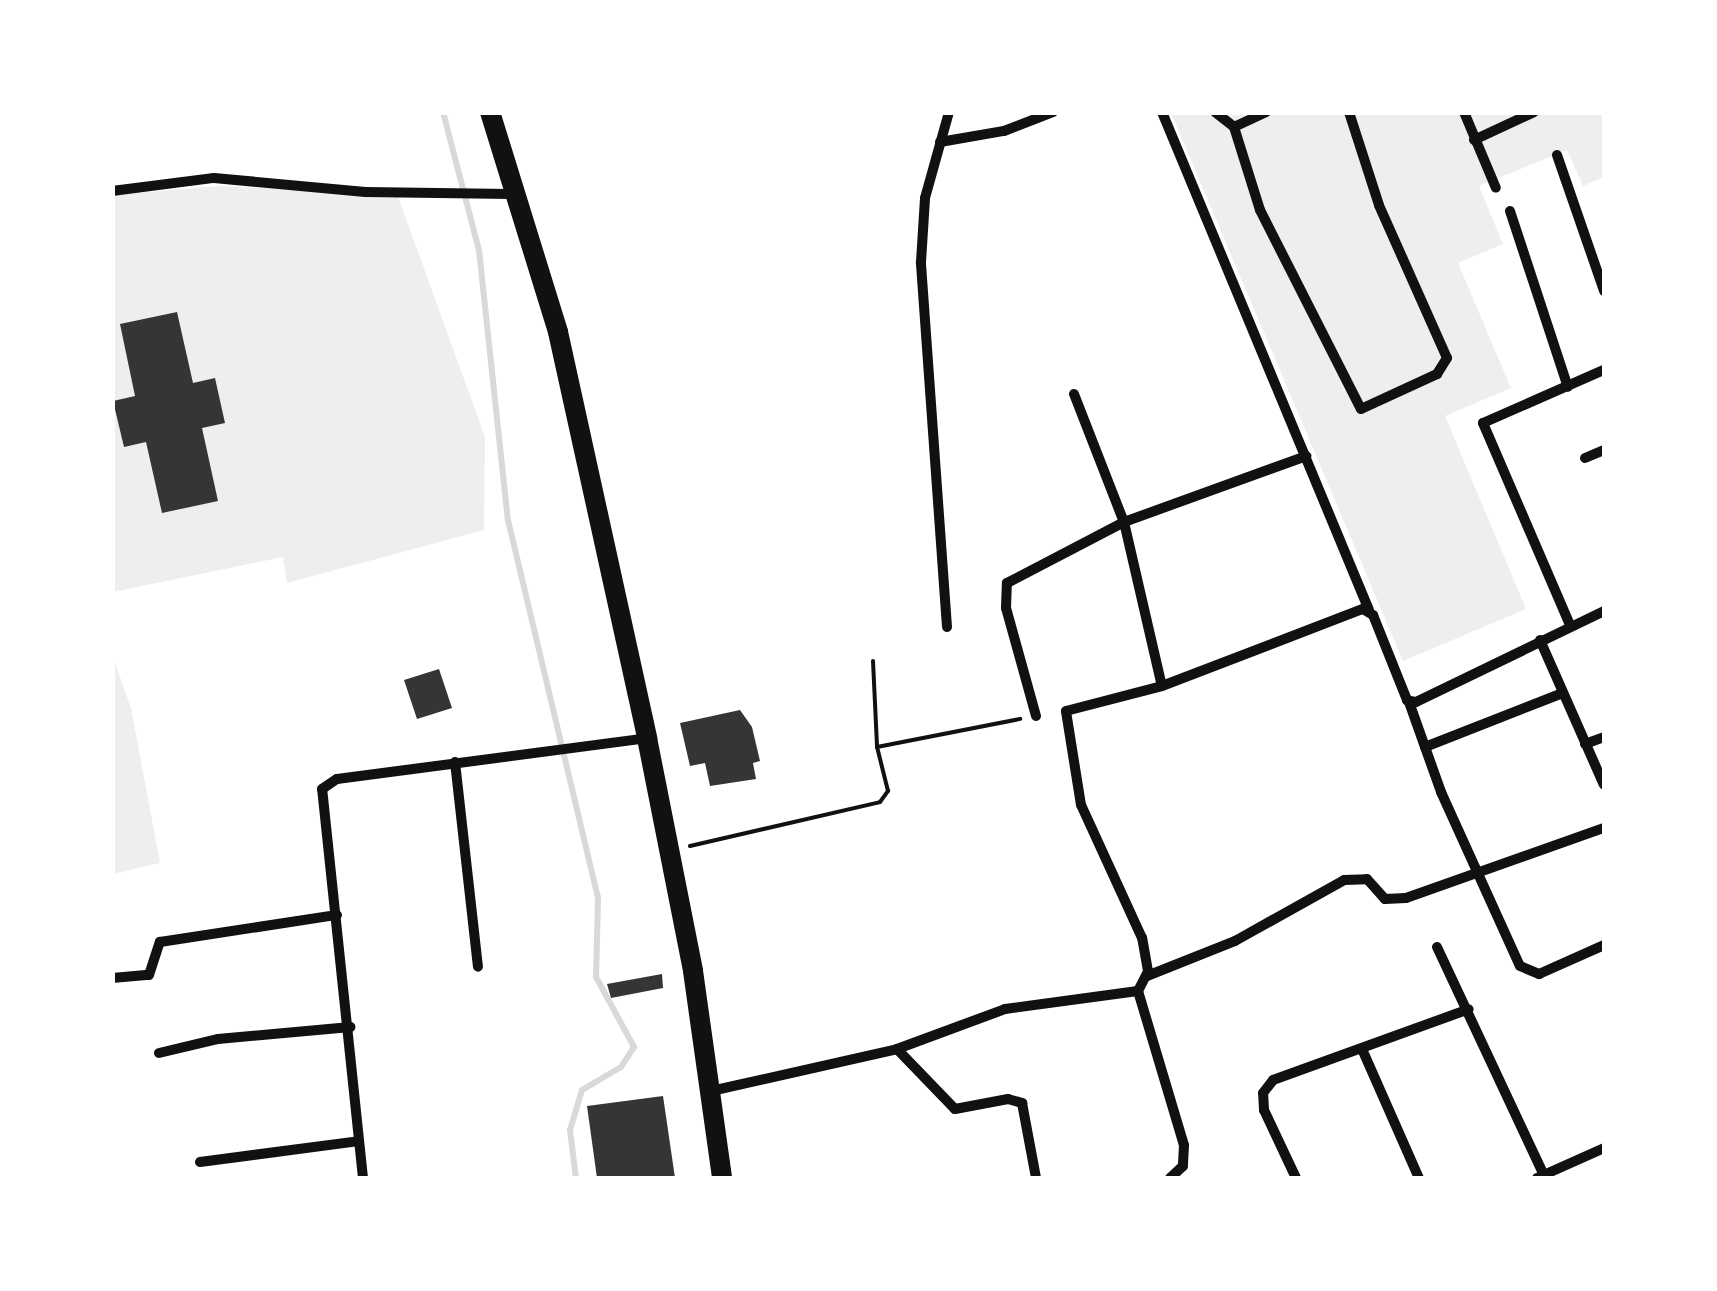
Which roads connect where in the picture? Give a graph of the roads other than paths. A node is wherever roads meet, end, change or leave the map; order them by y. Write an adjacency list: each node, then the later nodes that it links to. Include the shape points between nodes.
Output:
1 (490, 112): 16 (highway)
2 (949, 112): 12 (street)
3 (1053, 112): 12 (street)
4 (1162, 112): 23 (street)
5 (1215, 112): 10 (street)
6 (1266, 112): 10 (street)
7 (1349, 112): 10 (street, via 1379,205 1447,358 1437,374 1361,409 1260,210)
8 (1464, 112): 11 (street)
9 (1534, 112): 11 (street)
10 (1234, 127)
11 (1474, 140): 14 (street)
12 (940, 142): 29 (street, via 922,216 921,262)
13 (1557, 155): 18 (street)
14 (1496, 188)
15 (112, 191): 16 (street, via 214,178 365,192)
16 (514, 194): 36 (highway, via 558,332)
17 (1510, 211): 20 (street)
18 (1604, 290)
19 (1604, 370): 20 (street)
20 (1568, 386): 28 (street, via 1483,423)
21 (1074, 394): 25 (street)
22 (1604, 450): 24 (street)
23 (1306, 456): 25 (street); 26 (street)
24 (1585, 458)
25 (1124, 522): 31 (street); 34 (street, via 1005,586)
26 (1369, 610): 31 (street, via 1337,615); 33 (street)
27 (1604, 611): 28 (street)
28 (1570, 625): 30 (street)
29 (948, 627)
30 (1540, 640): 32 (street); 33 (street)
31 (1162, 686): 47 (street, via 1064,716 1081,805 1135,916)
32 (1563, 692): 37 (street); 38 (street)
33 (1409, 702): 38 (street)
34 (1036, 716)
35 (1604, 736): 37 (street)
36 (647, 738): 39 (street); 55 (highway)
37 (1585, 744): 40 (street)
38 (1425, 747): 42 (street)
39 (455, 762): 43 (street, via 325,785); 46 (street)
40 (1604, 785)
41 (1604, 828): 42 (street)
42 (1481, 874): 44 (street, via 1526,972 1544,972); 47 (street, via 1396,900 1382,897 1367,879 1344,880 1235,941)
43 (337, 916): 48 (street, via 160,942 148,975); 51 (street)
44 (1604, 944)
45 (1437, 947): 50 (street)
46 (478, 967)
47 (1147, 976): 49 (street)
48 (112, 978)
49 (1138, 991): 52 (street, via 1005,1008); 63 (street, via 1184,1145 1182,1166)
50 (1469, 1009): 53 (street); 59 (street)
51 (350, 1027): 54 (street, via 204,1041); 56 (street)
52 (897, 1050): 55 (street); 62 (street, via 955,1109 1008,1099 1022,1103)
53 (1362, 1050): 64 (street, via 1273,1080 1263,1093 1264,1110); 65 (street)
54 (158, 1053)
55 (711, 1090): 61 (highway)
56 (359, 1141): 58 (street); 60 (street)
57 (1604, 1148): 59 (street)
58 (200, 1162)
59 (1540, 1177)
60 (363, 1178)
61 (722, 1178)
62 (1036, 1178)
63 (1170, 1178)
64 (1296, 1178)
65 (1419, 1178)

